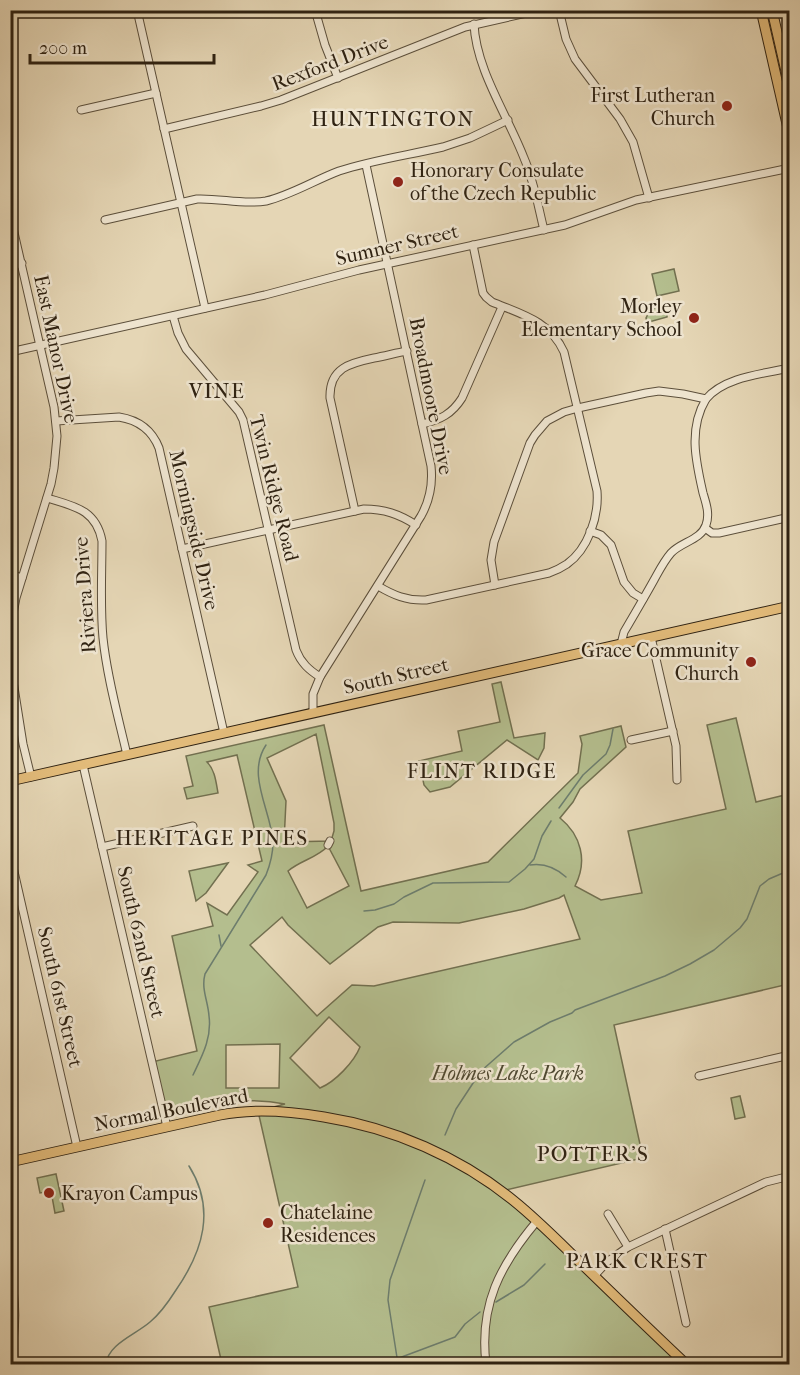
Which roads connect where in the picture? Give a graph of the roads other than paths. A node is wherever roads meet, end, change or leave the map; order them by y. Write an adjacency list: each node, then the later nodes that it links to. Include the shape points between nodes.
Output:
1 (137, 10): 10 (street)
2 (315, 10): 8 (street)
3 (540, 10): 7 (street, Rexford Drive)
4 (559, 10): 17 (street, via 575,59 633,142)
5 (772, 11): 6 (street); 9 (main road)
6 (761, 12): 14 (main road)
7 (474, 24): 8 (street, Rexford Drive); 12 (street, via 485,69)
8 (338, 78): 13 (street, Rexford Drive, via 261,106)
9 (789, 89)
10 (156, 93): 11 (street); 13 (street)
11 (81, 110)
12 (508, 120): 15 (street, via 443,147); 21 (street, via 530,173)
13 (164, 129): 18 (street)
14 (789, 137)
15 (366, 165): 18 (street, via 325,176 264,201 210,198); 24 (street, Broadmoore Drive)
16 (789, 168): 17 (street, Sumner Street)
17 (649, 198): 21 (street, Sumner Street)
18 (181, 202): 20 (street); 27 (street)
19 (10, 214): 23 (street, East Manor Drive)
20 (105, 220)
21 (544, 230): 22 (street, Sumner Street)
22 (473, 244): 24 (street, Sumner Street); 26 (street, via 483,293)
23 (22, 263): 25 (street); 29 (street, East Manor Drive)
24 (388, 263): 27 (street, Sumner Street); 30 (street, Broadmoore Drive)
25 (10, 266)
26 (502, 306): 34 (street, via 544,326 557,338); 36 (street, via 458,405 442,418)
27 (205, 308): 28 (street, Sumner Street)
28 (173, 315): 29 (street, Sumner Street); 42 (street, Twin Ridge Road, via 186,349 243,420)
29 (40, 345): 31 (street, Sumner Street); 35 (street, East Manor Drive)
30 (407, 351): 36 (street, Broadmoore Drive); 38 (street, via 349,364 331,384 330,398)
31 (10, 352)
32 (789, 368): 33 (street, via 723,384)
33 (706, 399): 34 (street, via 659,391); 41 (street, via 694,441 707,510)
34 (578, 408): 43 (street, via 597,491 597,509); 47 (street, via 547,421 530,444 494,542 491,560)
35 (56, 421): 37 (street, East Manor Drive, via 56,453); 44 (street, Morningside Drive, via 119,417 147,429 159,448)
36 (422, 424): 40 (street, Broadmoore Drive, via 432,486)
37 (46, 498): 46 (street, East Manor Drive); 60 (street, Riviera Drive, via 82,510 101,533 103,635)
38 (355, 511): 40 (street, via 387,511); 42 (street)
39 (789, 517): 41 (street, via 719,533)
40 (416, 525): 48 (street, Broadmoore Drive)
41 (705, 528): 49 (street, via 672,552)
42 (269, 530): 44 (street); 55 (street, Twin Ridge Road, via 296,650 307,668)
43 (590, 531): 47 (street, via 580,551 560,569); 49 (street, via 612,545 624,582)
44 (182, 549): 58 (street, Morningside Drive)
45 (10, 574): 46 (street)
46 (22, 578): 51 (street, East Manor Drive)
47 (495, 585): 48 (street, via 418,600 398,597)
48 (378, 586): 55 (street, Broadmoore Drive)
49 (643, 600): 53 (street)
50 (789, 606): 52 (main road, South Street)
51 (10, 629)
52 (651, 637): 53 (main road, South Street); 57 (street)
53 (621, 644): 56 (main road, South Street)
54 (10, 662): 62 (street)
55 (320, 677): 56 (street, Broadmoore Drive)
56 (313, 713): 58 (main road, South Street)
57 (673, 730): 59 (street); 63 (street)
58 (224, 733): 60 (main road, South Street)
59 (631, 740)
60 (127, 755): 61 (main road, South Street)
61 (83, 765): 62 (main road, South Street); 66 (street, South 62nd Street)
62 (31, 777): 64 (main road, South Street)
63 (677, 780)
64 (10, 781)
65 (193, 826): 66 (street)
66 (102, 847): 72 (street, South 62nd Street)
67 (10, 855): 68 (street, South 61st Street)
68 (19, 893): 69 (street); 73 (street, South 61st Street)
69 (12, 898)
70 (789, 1055): 71 (street)
71 (699, 1076)
72 (167, 1127): 73 (main road, Normal Boulevard); 77 (main road, Normal Boulevard, via 254,1111 314,1115 355,1123 410,1140 458,1163 498,1188)
73 (77, 1148): 74 (main road, Normal Boulevard)
74 (10, 1162)
75 (789, 1176): 78 (street, via 766,1182)
76 (608, 1214): 79 (street)
77 (537, 1221): 81 (main road, Normal Boulevard); 84 (street, via 514,1251 492,1291 486,1320)
78 (665, 1229): 79 (street); 82 (street)
79 (628, 1247): 81 (street)
80 (10, 1275): 83 (street, via 16,1315)
81 (594, 1276): 85 (main road, Normal Boulevard)
82 (686, 1323)
83 (10, 1358)
84 (486, 1365)
85 (686, 1365)

